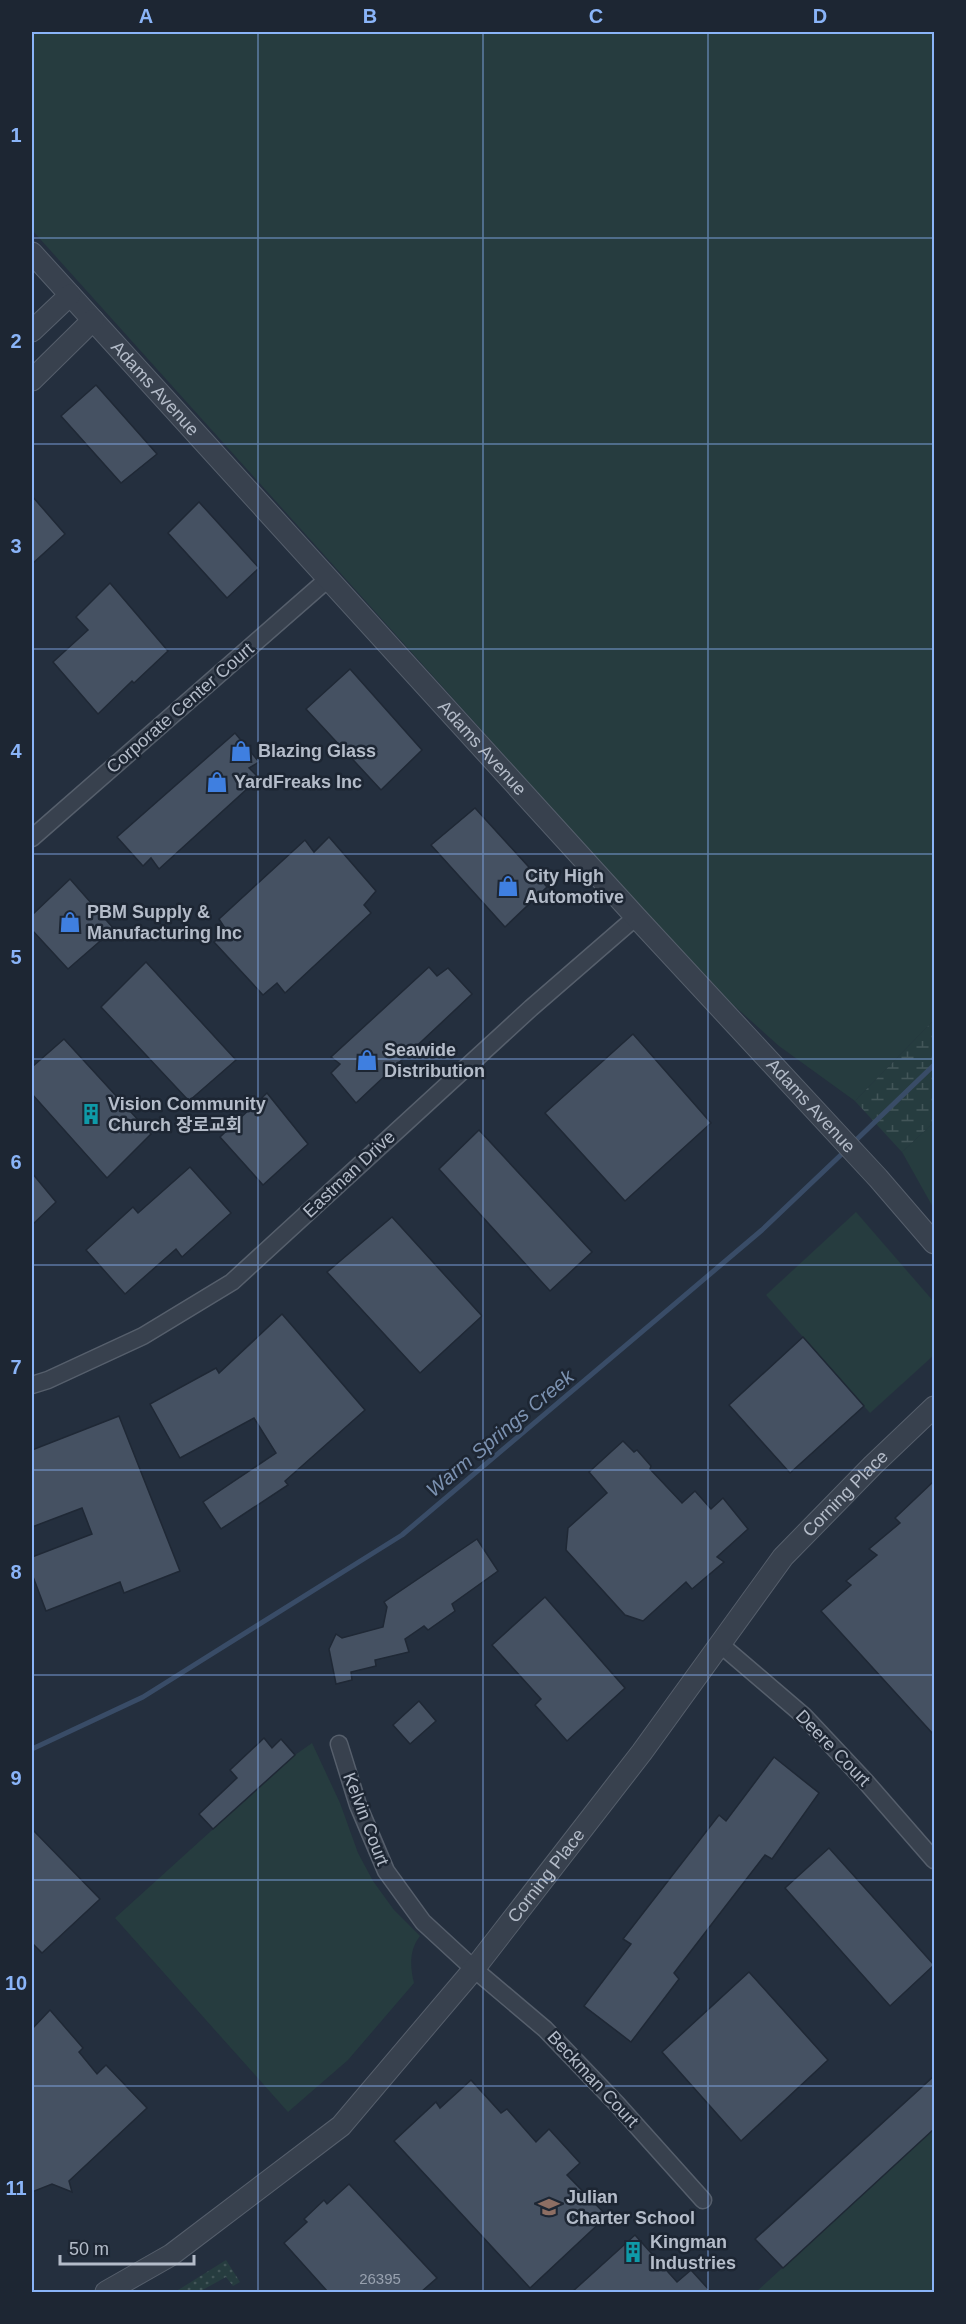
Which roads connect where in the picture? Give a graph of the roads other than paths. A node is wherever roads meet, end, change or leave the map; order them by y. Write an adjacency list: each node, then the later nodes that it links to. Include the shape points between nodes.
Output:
1 (32, 253): 2 (street, Adams Avenue)
2 (70, 295): 3 (street, Adams Avenue); 4 (street)
3 (93, 320): 5 (street); 6 (street, Adams Avenue)
4 (32, 332)
5 (32, 380)
6 (329, 578): 7 (street, Corporate Center Court); 8 (street, Adams Avenue)
7 (32, 838)
8 (636, 917): 9 (street, Adams Avenue); 10 (street, Eastman Drive, via 232,1282 143,1336)
9 (934, 1243)
10 (32, 1385)
11 (934, 1407): 12 (street, Corning Place, via 783,1557)
12 (721, 1645): 14 (street, Deere Court, via 804,1716); 15 (street, Corning Place)
13 (339, 1743): 15 (street, Kelvin Court, via 358,1805 386,1871 423,1922)
14 (934, 1860)
15 (474, 1969): 16 (street, Beckman Court, via 546,2029); 17 (street, Corning Place, via 340,2126 171,2254)
16 (703, 2200)
17 (106, 2292)

